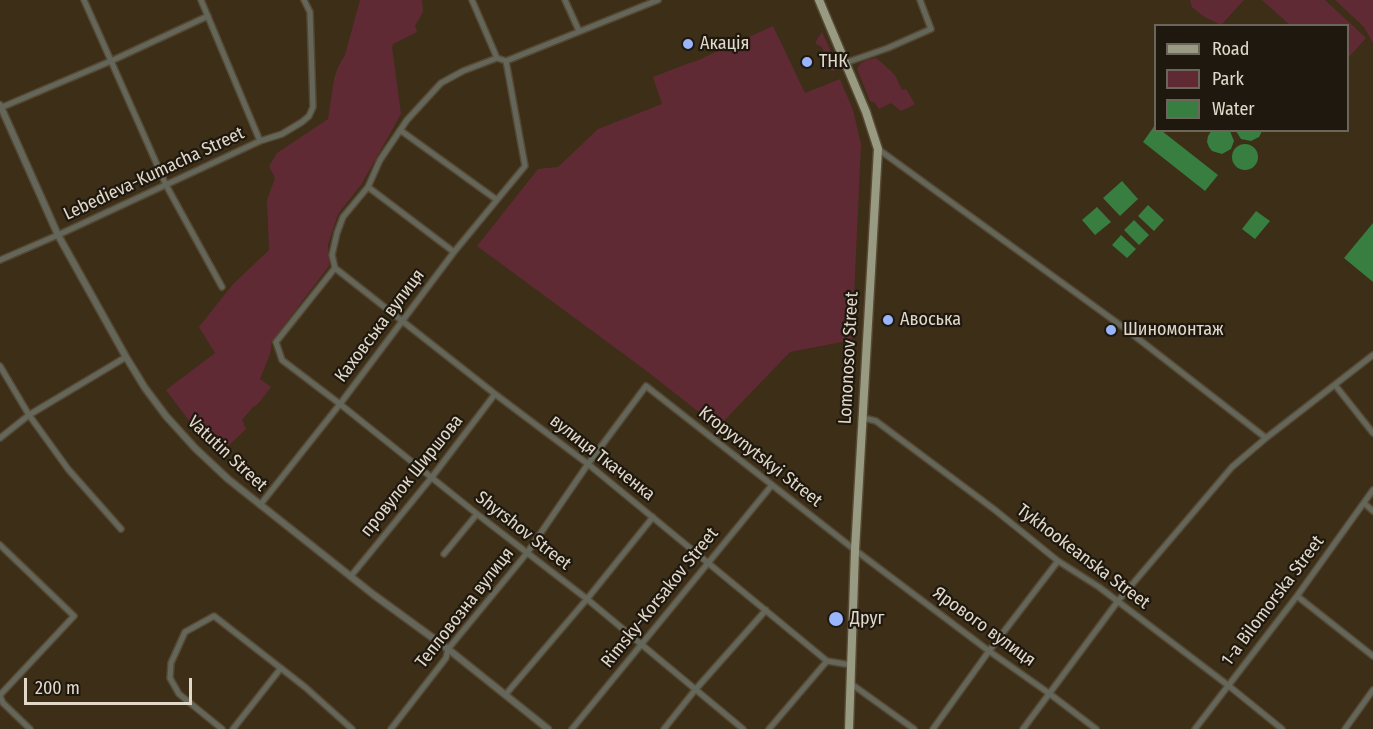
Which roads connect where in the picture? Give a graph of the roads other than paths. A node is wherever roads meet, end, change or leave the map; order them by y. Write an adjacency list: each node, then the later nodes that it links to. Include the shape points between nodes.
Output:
1 (84, 0): 12 (street)
2 (201, 0): 9 (street)
3 (304, 0): 17 (street, Lebedieva-Kumacha Street, via 310,12 313,107 302,122)
4 (471, 0): 11 (street)
5 (565, 0): 10 (street)
6 (819, 0): 14 (main road, Lomonosov Street)
7 (920, 0): 14 (street, via 931,29)
8 (654, 1): 10 (street)
9 (208, 16): 12 (street); 17 (street)
10 (579, 31): 13 (street)
11 (497, 58): 13 (street); 16 (street, via 441,83)
12 (111, 61): 15 (street); 19 (street)
13 (506, 61): 21 (street, Каховська вулиця, via 525,166)
14 (845, 63): 18 (main road, Lomonosov Street)
15 (0, 107): 22 (street, Vatutin Street)
16 (400, 130): 20 (street); 21 (street)
17 (260, 141): 19 (street, Lebedieva-Kumacha Street)
18 (878, 149): 36 (main road, Lomonosov Street); 39 (street, via 1127,330)
19 (166, 185): 22 (street, Lebedieva-Kumacha Street); 26 (street)
20 (368, 187): 23 (street); 25 (street, via 343,218 332,255)
21 (497, 200): 23 (street, Каховська вулиця)
22 (58, 235): 24 (street, Lebedieva-Kumacha Street); 29 (street, Vatutin Street)
23 (454, 252): 27 (street, Каховська вулиця)
24 (0, 260)
25 (335, 268): 27 (street, вулиця Ткаченка); 34 (street, Shyrshov Street, via 276,342 282,360)
26 (222, 287)
27 (401, 321): 33 (street, вулиця Ткаченка); 34 (street, Каховська вулиця)
28 (1373, 356): 31 (street)
29 (126, 357): 35 (street); 45 (street, Vatutin Street, via 166,416 195,448)
30 (0, 366): 35 (street)
31 (1335, 385): 37 (street); 39 (street)
32 (646, 386): 40 (street, Тепловозна вулиця); 42 (street, Kropyvnytskyi Street)
33 (495, 394): 40 (street, вулиця Ткаченка); 41 (street, провулок Ширшова)
34 (340, 404): 41 (street, Shyrshov Street); 45 (street, Каховська вулиця)
35 (29, 415): 38 (street); 49 (street, via 68,469)
36 (862, 419): 51 (main road, Lomonosov Street); 54 (street, Tykhookeanska Street, via 876,421)
37 (1373, 434)
38 (0, 438)
39 (1266, 438): 59 (street, via 1232,467)
40 (588, 464): 48 (street, вулиця Ткаченка); 52 (street, Тепловозна вулиця)
41 (432, 477): 47 (street, Shyrshov Street); 56 (street, провулок Ширшова)
42 (772, 485): 51 (street, Kropyvnytskyi Street); 55 (street, Rimsky-Korsakov Street)
43 (1373, 490): 44 (street, 1-a Bilomorska Street)
44 (1364, 503): 46 (street); 57 (street, 1-a Bilomorska Street)
45 (260, 505): 56 (street, Vatutin Street)
46 (1373, 511)
47 (477, 514): 52 (street, Shyrshov Street); 53 (street)
48 (653, 517): 55 (street, вулиця Ткаченка); 58 (street)
49 (121, 529)
50 (0, 545): 74 (street, via 74,616)
51 (855, 550): 63 (street, Ярового вулиця); 66 (main road, Lomonosov Street)
52 (527, 553): 58 (street, Shyrshov Street); 62 (street, Тепловозна вулиця)
53 (444, 554)
54 (1058, 561): 59 (street, Tykhookeanska Street); 63 (street)
55 (709, 563): 60 (street, вулиця Ткаченка); 61 (street, Rimsky-Korsakov Street)
56 (351, 576): 62 (street, Vatutin Street)
57 (1297, 596): 64 (street); 69 (street, 1-a Bilomorska Street)
58 (586, 599): 61 (street, Shyrshov Street); 72 (street)
59 (1118, 602): 69 (street, Tykhookeanska Street); 73 (street)
60 (766, 610): 65 (street, вулиця Ткаченка); 70 (street)
61 (641, 645): 70 (street, Shyrshov Street); 82 (street, Rimsky-Korsakov Street)
62 (448, 649): 72 (street, Vatutin Street); 80 (street, Тепловозна вулиця, via 446,658)
63 (989, 651): 73 (street, Ярового вулиця); 88 (street)
64 (1373, 656)
65 (827, 661): 66 (street); 85 (street)
66 (851, 665): 68 (main road, Lomonosov Street)
67 (281, 668): 77 (street, via 214,616 185,632 171,663 170,678 178,694); 78 (street); 79 (street)
68 (850, 683): 86 (main road, Lomonosov Street); 87 (street)
69 (1229, 686): 91 (street, 1-a Bilomorska Street); 92 (street, Tykhookeanska Street)
70 (695, 690): 83 (street); 84 (street, Shyrshov Street)
71 (1373, 690): 93 (street)
72 (506, 694): 81 (street, Vatutin Street)
73 (1050, 694): 89 (street); 90 (street, Ярового вулиця)
74 (0, 696): 75 (street)
75 (2, 705): 76 (street)
76 (30, 729)
77 (222, 729)
78 (233, 729)
79 (352, 729)
80 (391, 729)
81 (548, 729)
82 (572, 729)
83 (663, 729)
84 (743, 729)
85 (769, 729)
86 (849, 729)
87 (914, 729)
88 (933, 729)
89 (1023, 729)
90 (1096, 729)
91 (1195, 729)
92 (1282, 729)
93 (1344, 729)

